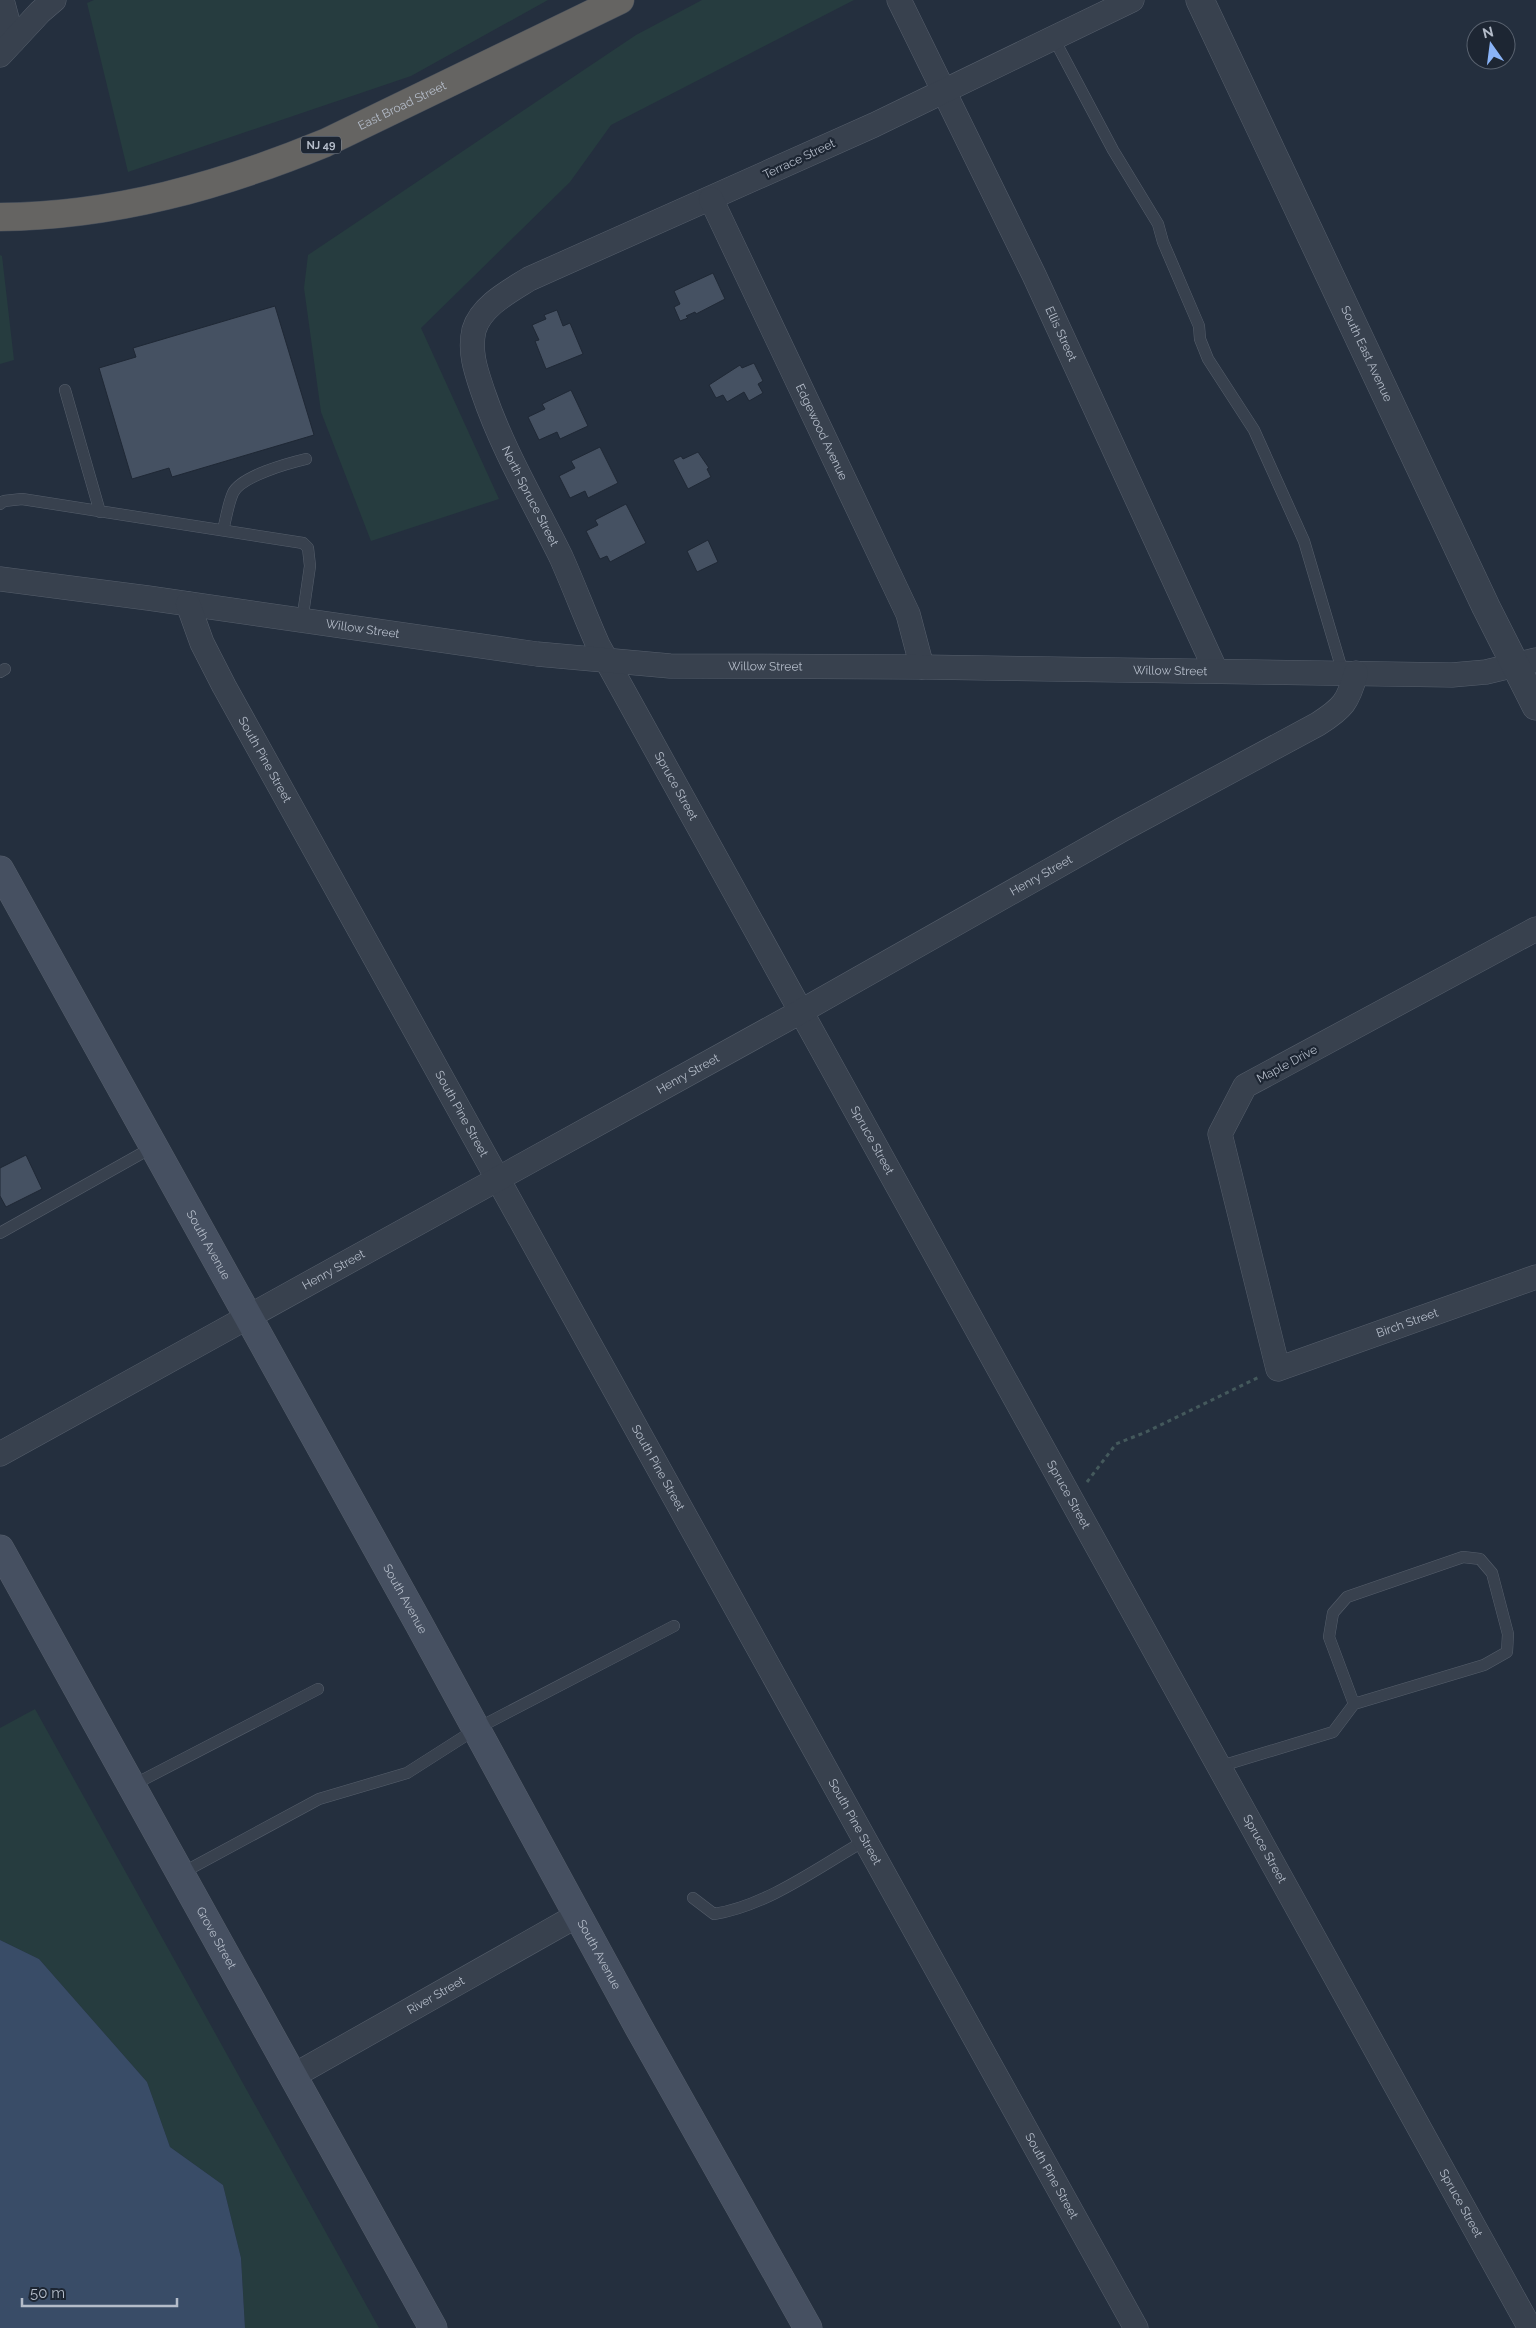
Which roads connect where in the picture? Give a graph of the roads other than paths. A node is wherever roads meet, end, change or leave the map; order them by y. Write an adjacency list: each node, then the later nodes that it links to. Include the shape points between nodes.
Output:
1 (2, 0): 8 (street)
2 (54, 0): 8 (street)
3 (620, 0): 11 (highway, East Broad Street / NJ 49, via 325,143 278,162 172,196 119,207 74,214)
4 (898, 0): 9 (street, Ellis Street)
5 (1132, 0): 7 (street, Terrace Street)
6 (1200, 0): 22 (street, South East Avenue)
7 (1053, 37): 9 (street, Terrace Street); 25 (lane, via 1113,150 1158,224 1199,326 1208,359 1254,430 1304,541)
8 (6, 48)
9 (943, 92): 10 (street, Terrace Street); 24 (street, Ellis Street, via 1034,275)
10 (711, 199): 12 (street, Terrace Street, via 529,279 495,302); 23 (street, Edgewood Avenue, via 908,614)
11 (0, 217)
12 (475, 327): 21 (street, North Spruce Street, via 473,362 494,422 515,470 561,557)
13 (65, 390): 16 (lane)
14 (306, 459): 17 (lane, via 255,477 234,491)
15 (0, 504): 16 (lane, via 22,499)
16 (100, 512): 17 (lane)
17 (223, 530): 20 (lane, via 303,543 308,548 310,566)
18 (0, 579): 19 (street, Willow Street)
19 (188, 604): 20 (street, Willow Street); 31 (street, South Pine Street, via 202,644 224,686)
20 (302, 621): 21 (street, Willow Street, via 537,654)
21 (606, 660): 23 (street, Willow Street, via 670,666); 29 (street, Spruce Street)
22 (1525, 663): 25 (street, Willow Street, via 1486,672 1452,675); 26 (street, South East Avenue)
23 (922, 667): 24 (street, Willow Street)
24 (1216, 671): 25 (street, Willow Street)
25 (1350, 673): 29 (street, Henry Street, via 1346,703 1318,724 1123,829)
26 (1536, 706)
27 (0, 870): 30 (main road, South Avenue)
28 (1536, 929): 35 (street, Maple Drive, via 1245,1086 1220,1134)
29 (800, 1012): 31 (street, Henry Street); 42 (street, Spruce Street)
30 (153, 1147): 32 (lane); 34 (main road, South Avenue)
31 (496, 1179): 34 (street, Henry Street); 44 (street, South Pine Street)
32 (0, 1233)
33 (1536, 1277): 35 (street, Birch Street)
34 (247, 1318): 36 (street, Henry Street); 41 (main road, South Avenue)
35 (1278, 1369)
36 (0, 1454)
37 (0, 1549): 43 (main road, Grove Street)
38 (674, 1626): 41 (lane)
39 (318, 1689): 43 (lane)
40 (1354, 1704): 40 (lane, via 1329,1636 1333,1613 1347,1597 1463,1557 1480,1559 1492,1573 1508,1634 1507,1652 1484,1665); 42 (lane, via 1333,1732)
41 (476, 1729): 45 (lane, via 407,1773 319,1799); 47 (main road, South Avenue)
42 (1218, 1767): 52 (street, Spruce Street)
43 (133, 1785): 45 (main road, Grove Street)
44 (866, 1840): 46 (lane, via 771,1895 727,1912 714,1914); 51 (street, South Pine Street)
45 (182, 1873): 48 (main road, Grove Street)
46 (694, 1898)
47 (578, 1915): 48 (street, River Street); 50 (main road, South Avenue)
48 (293, 2076): 49 (main road, Grove Street)
49 (433, 2328)
50 (808, 2328)
51 (1136, 2328)
52 (1530, 2328)

